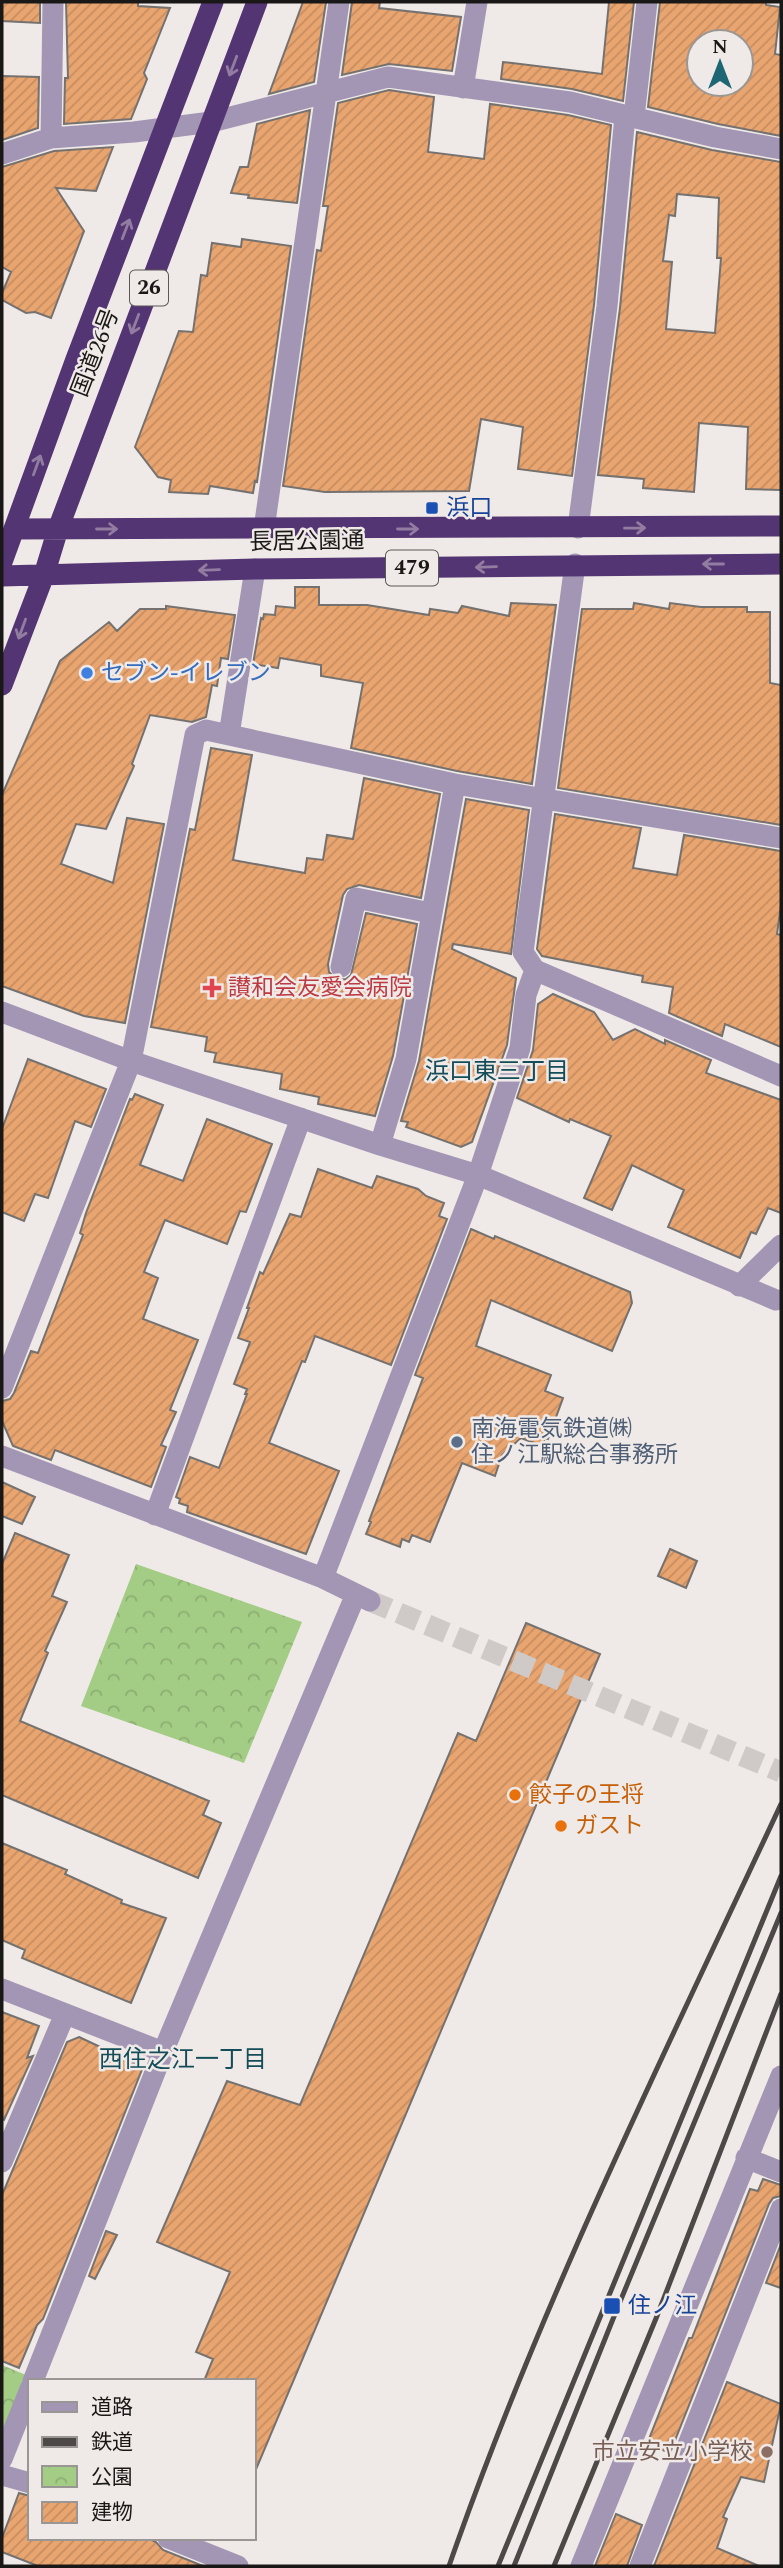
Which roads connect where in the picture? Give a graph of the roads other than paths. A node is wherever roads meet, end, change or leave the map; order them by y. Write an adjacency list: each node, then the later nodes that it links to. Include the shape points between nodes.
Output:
1 (53, 2): 12 (street)
2 (213, 2): 11 (highway, 国道26号 / 26)
3 (257, 2): 10 (highway, 国道26号 / 26, one-way to 10)
4 (339, 2): 8 (street)
5 (477, 2): 7 (street)
6 (647, 2): 9 (street)
7 (463, 88): 8 (street, via 388,77); 9 (street, via 570,102)
8 (327, 91): 10 (street); 19 (street)
9 (630, 116): 13 (street); 16 (street)
10 (211, 122): 11 (street); 18 (highway, 国道26号 / 26, one-way to 18)
11 (164, 128): 12 (street); 17 (highway, 国道26号 / 26, one-way to 11)
12 (51, 138): 14 (street)
13 (781, 149)
14 (2, 154)
15 (781, 526): 16 (highway, 長居公園通 / 479, one-way to 15)
16 (578, 528): 19 (highway, 長居公園通 / 479, one-way to 16)
17 (14, 529): 18 (highway, 長居公園通 / 479); 20 (highway, 国道26号 / 26)
18 (58, 529): 19 (highway, 長居公園通 / 479, one-way to 19); 24 (highway, 国道26号 / 26)
19 (264, 529)
20 (2, 562)
21 (575, 564): 22 (highway, 長居公園通 / 479, one-way to 21); 23 (highway, 長居公園通 / 479, one-way to 23); 29 (street)
22 (781, 564)
23 (255, 569): 24 (highway, 長居公園通 / 479, one-way to 24); 27 (street)
24 (44, 575): 25 (highway, 長居公園通 / 479); 26 (highway, 国道26号 / 26, one-way to 26)
25 (2, 576)
26 (2, 685)
27 (229, 735): 28 (street); 35 (street, via 206,730 195,735)
28 (455, 784): 29 (street); 31 (street)
29 (544, 799): 30 (street); 33 (street, via 523,952)
30 (781, 838)
31 (431, 913): 32 (street, via 356,898); 38 (street, via 406,1059)
32 (341, 967)
33 (535, 970): 36 (street); 39 (street, via 526,995 520,1048)
34 (2, 1012): 35 (street)
35 (131, 1060): 37 (street); 43 (street)
36 (781, 1076)
37 (301, 1118): 38 (street); 45 (street)
38 (380, 1145): 39 (street)
39 (478, 1175): 41 (street); 46 (street)
40 (781, 1245): 41 (street)
41 (739, 1286): 42 (street)
42 (776, 1300)
43 (2, 1388)
44 (2, 1457): 45 (street)
45 (155, 1515): 46 (street)
46 (323, 1578): 49 (street, via 363,1597)
47 (2, 1989): 48 (street)
48 (65, 2014): 49 (street); 51 (street)
49 (163, 2052): 56 (street)
50 (781, 2076): 52 (street)
51 (7, 2134): 53 (street)
52 (747, 2158): 54 (street); 63 (street)
53 (2, 2162)
54 (781, 2172)
55 (781, 2209): 64 (street)
56 (34, 2379)
57 (28, 2394): 58 (street)
58 (2, 2459)
59 (2, 2475): 60 (street)
60 (28, 2482)
61 (173, 2540): 62 (street)
62 (238, 2566)
63 (581, 2566)
64 (640, 2566)

